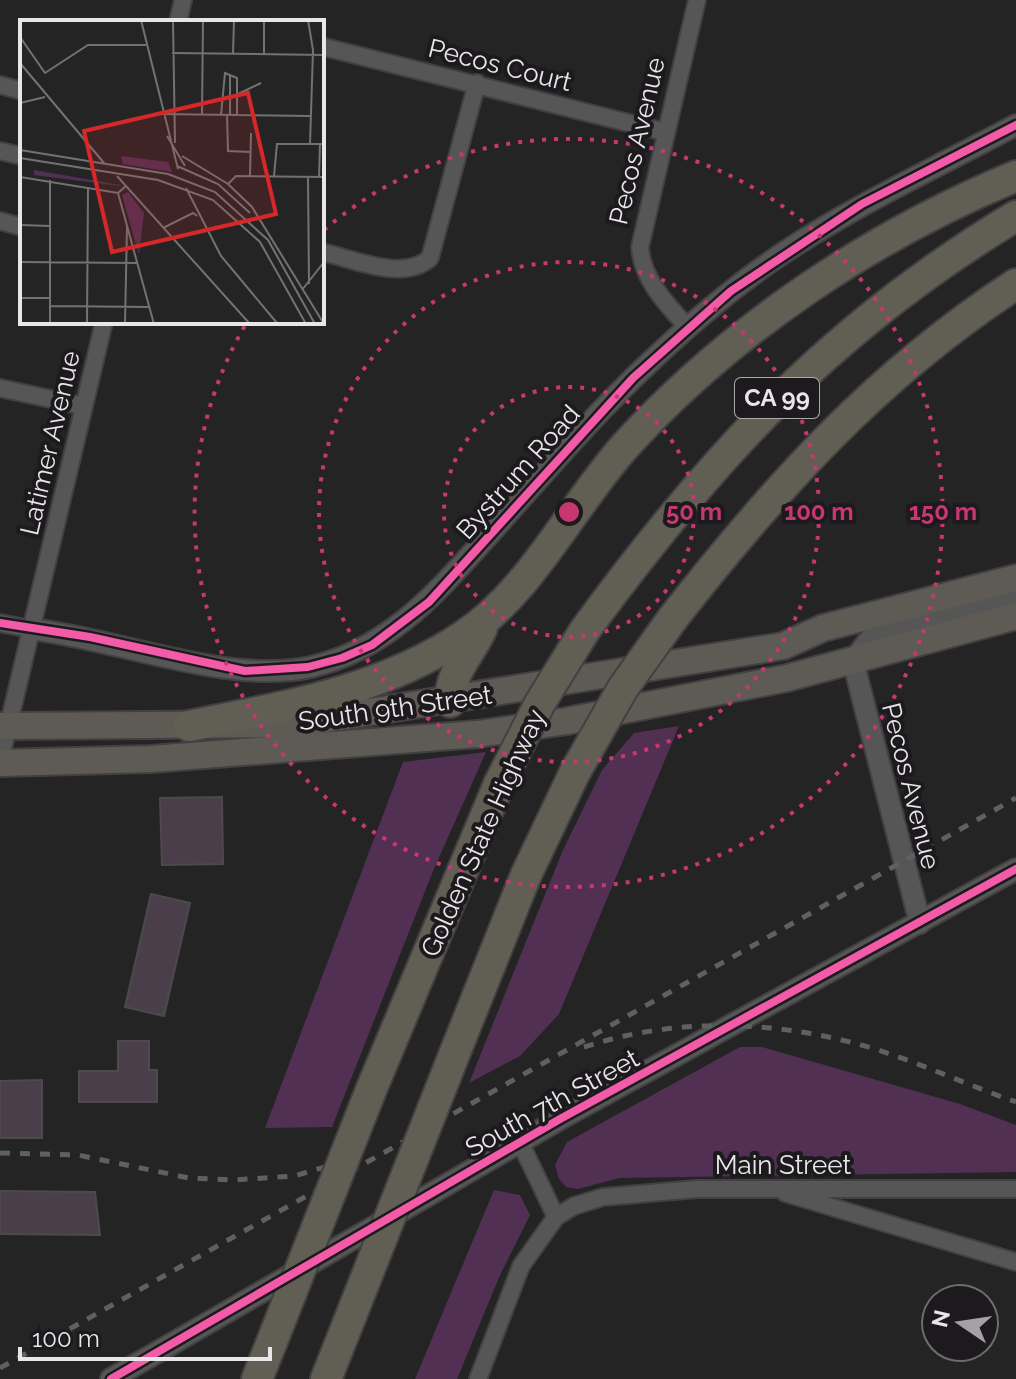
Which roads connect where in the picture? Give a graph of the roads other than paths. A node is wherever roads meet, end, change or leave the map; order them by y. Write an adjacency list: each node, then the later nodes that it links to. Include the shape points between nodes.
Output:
1 (183, 0): 3 (street)
2 (697, 0): 9 (street, Pecos Avenue)
3 (178, 20)
4 (324, 47): 5 (street, Pecos Court)
5 (477, 83): 9 (street, Pecos Court); 16 (street, via 435,247 421,266 398,269)
6 (0, 85): 7 (street)
7 (20, 90)
8 (1016, 125): 19 (street, Bystrum Road, via 816,232)
9 (665, 132): 19 (street, Pecos Avenue, via 641,263)
10 (0, 151): 11 (street)
11 (20, 156)
12 (1016, 176): 25 (highway, via 946,208 842,267 709,365 627,444)
13 (1016, 216): 43 (highway, Golden State Highway / CA 99, bridge, via 953,255 836,343 783,392 685,499 585,630 499,784)
14 (0, 221): 15 (street)
15 (20, 226)
16 (324, 252)
17 (1016, 284): 44 (highway, CA 99, bridge, via 895,375 832,432 746,525 623,688 526,875)
18 (104, 324): 21 (street, Latimer Avenue)
19 (688, 328): 27 (street, Bystrum Road, via 587,426 429,602 372,645 308,667 245,671)
20 (0, 388): 21 (street)
21 (83, 406): 27 (street, Latimer Avenue)
22 (1016, 578): 28 (main road, South 9th Street, via 823,628)
23 (1016, 594): 29 (street, via 869,640)
24 (1016, 616): 29 (main road, South 9th Street)
25 (486, 619): 30 (highway, via 474,647 455,670); 32 (highway, via 416,666 383,680)
26 (0, 623): 27 (street, Bystrum Road)
27 (31, 629): 31 (street, Latimer Avenue)
28 (783, 646): 29 (main road, via 817,647); 30 (main road, South 9th Street)
29 (853, 661): 33 (main road, South 9th Street, via 652,705); 36 (street, Pecos Avenue)
30 (450, 702): 32 (main road, South 9th Street, via 294,724); 33 (main road, via 465,727)
31 (5, 726): 32 (main road, South 9th Street); 34 (street, Latimer Avenue)
32 (189, 726)
33 (478, 734): 34 (main road, South 9th Street, via 151,759)
34 (0, 762)
35 (1016, 869): 36 (street, South 7th Street)
36 (920, 923): 37 (street, South 7th Street)
37 (520, 1142): 40 (street); 42 (street, South 7th Street)
38 (768, 1188): 39 (street, Main Street); 40 (street, Main Street, via 603,1197); 41 (street)
39 (1016, 1189)
40 (556, 1217): 45 (street, via 521,1266)
41 (1016, 1262)
42 (111, 1379)
43 (257, 1379)
44 (326, 1379)
45 (478, 1379)

